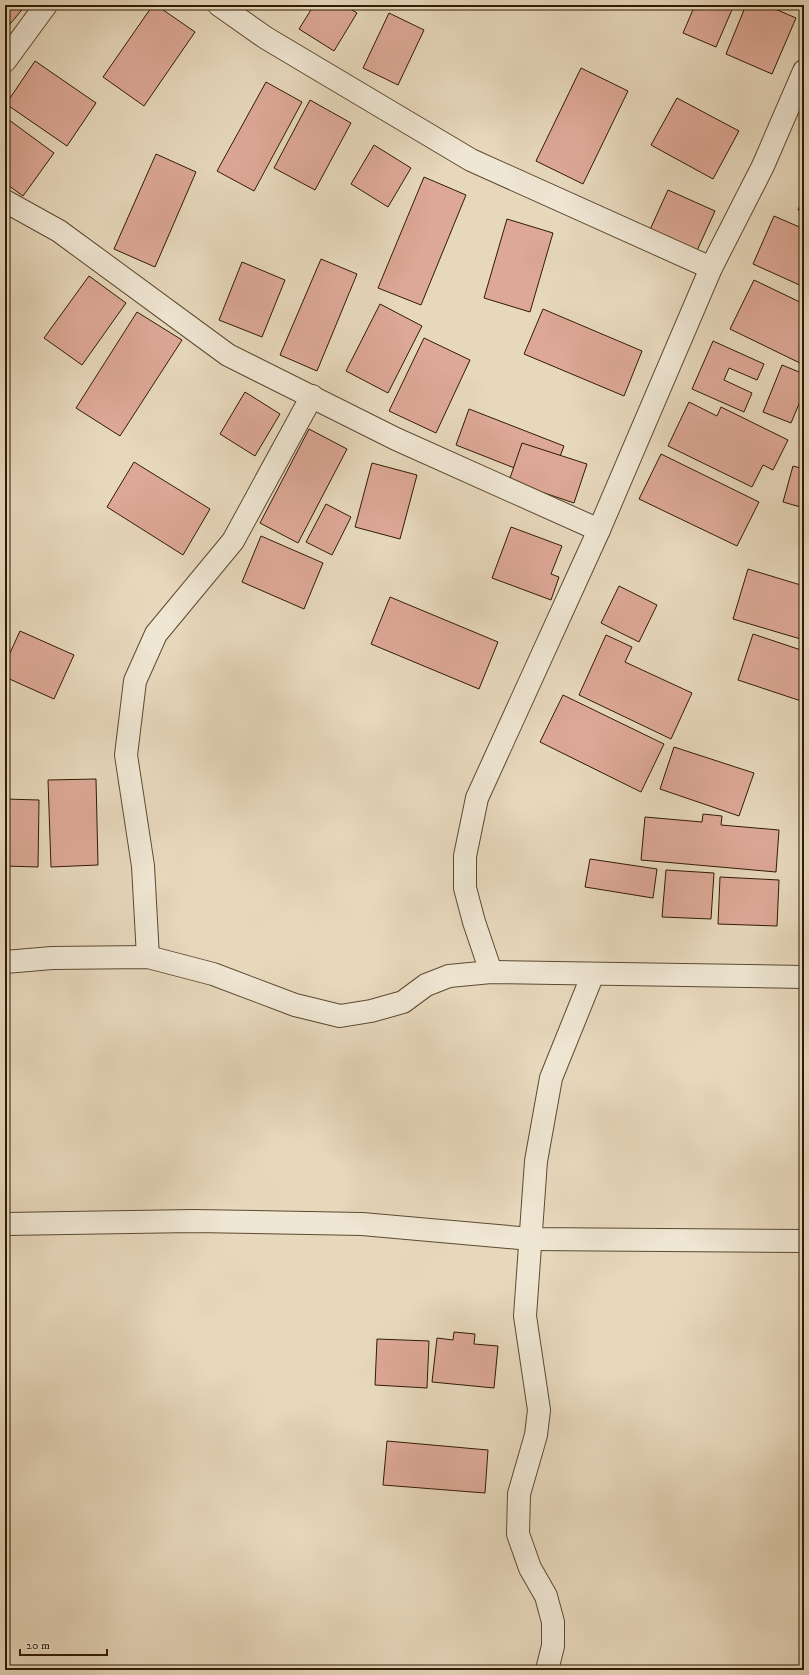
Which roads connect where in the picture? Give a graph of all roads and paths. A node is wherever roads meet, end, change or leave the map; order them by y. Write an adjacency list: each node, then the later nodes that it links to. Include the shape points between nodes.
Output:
1 (46, 5): 3 (street)
2 (219, 5): 6 (street, via 266,38 471,160)
3 (5, 62)
4 (804, 71): 6 (street, via 762,166)
5 (5, 201): 7 (street, via 60,231 228,355)
6 (711, 268): 8 (street)
7 (312, 396): 8 (street, via 396,439); 9 (street, via 233,541 156,634 135,681 126,755 143,866)
8 (599, 530): 11 (street, via 477,798 465,856 465,888)
9 (148, 957): 10 (street, via 52,958); 11 (street, via 213,974 295,1005 340,1016 403,1002 426,985 449,976)
10 (5, 962)
11 (491, 972): 12 (street)
12 (593, 974): 13 (street); 15 (street, via 551,1078 536,1161)
13 (804, 976)
14 (5, 1224): 15 (street, via 193,1221 362,1224)
15 (531, 1239): 16 (street); 17 (street, via 526,1316 539,1410 536,1435 520,1494 518,1534 530,1568 546,1596 553,1622 553,1646)
16 (804, 1240)
17 (547, 1670)

